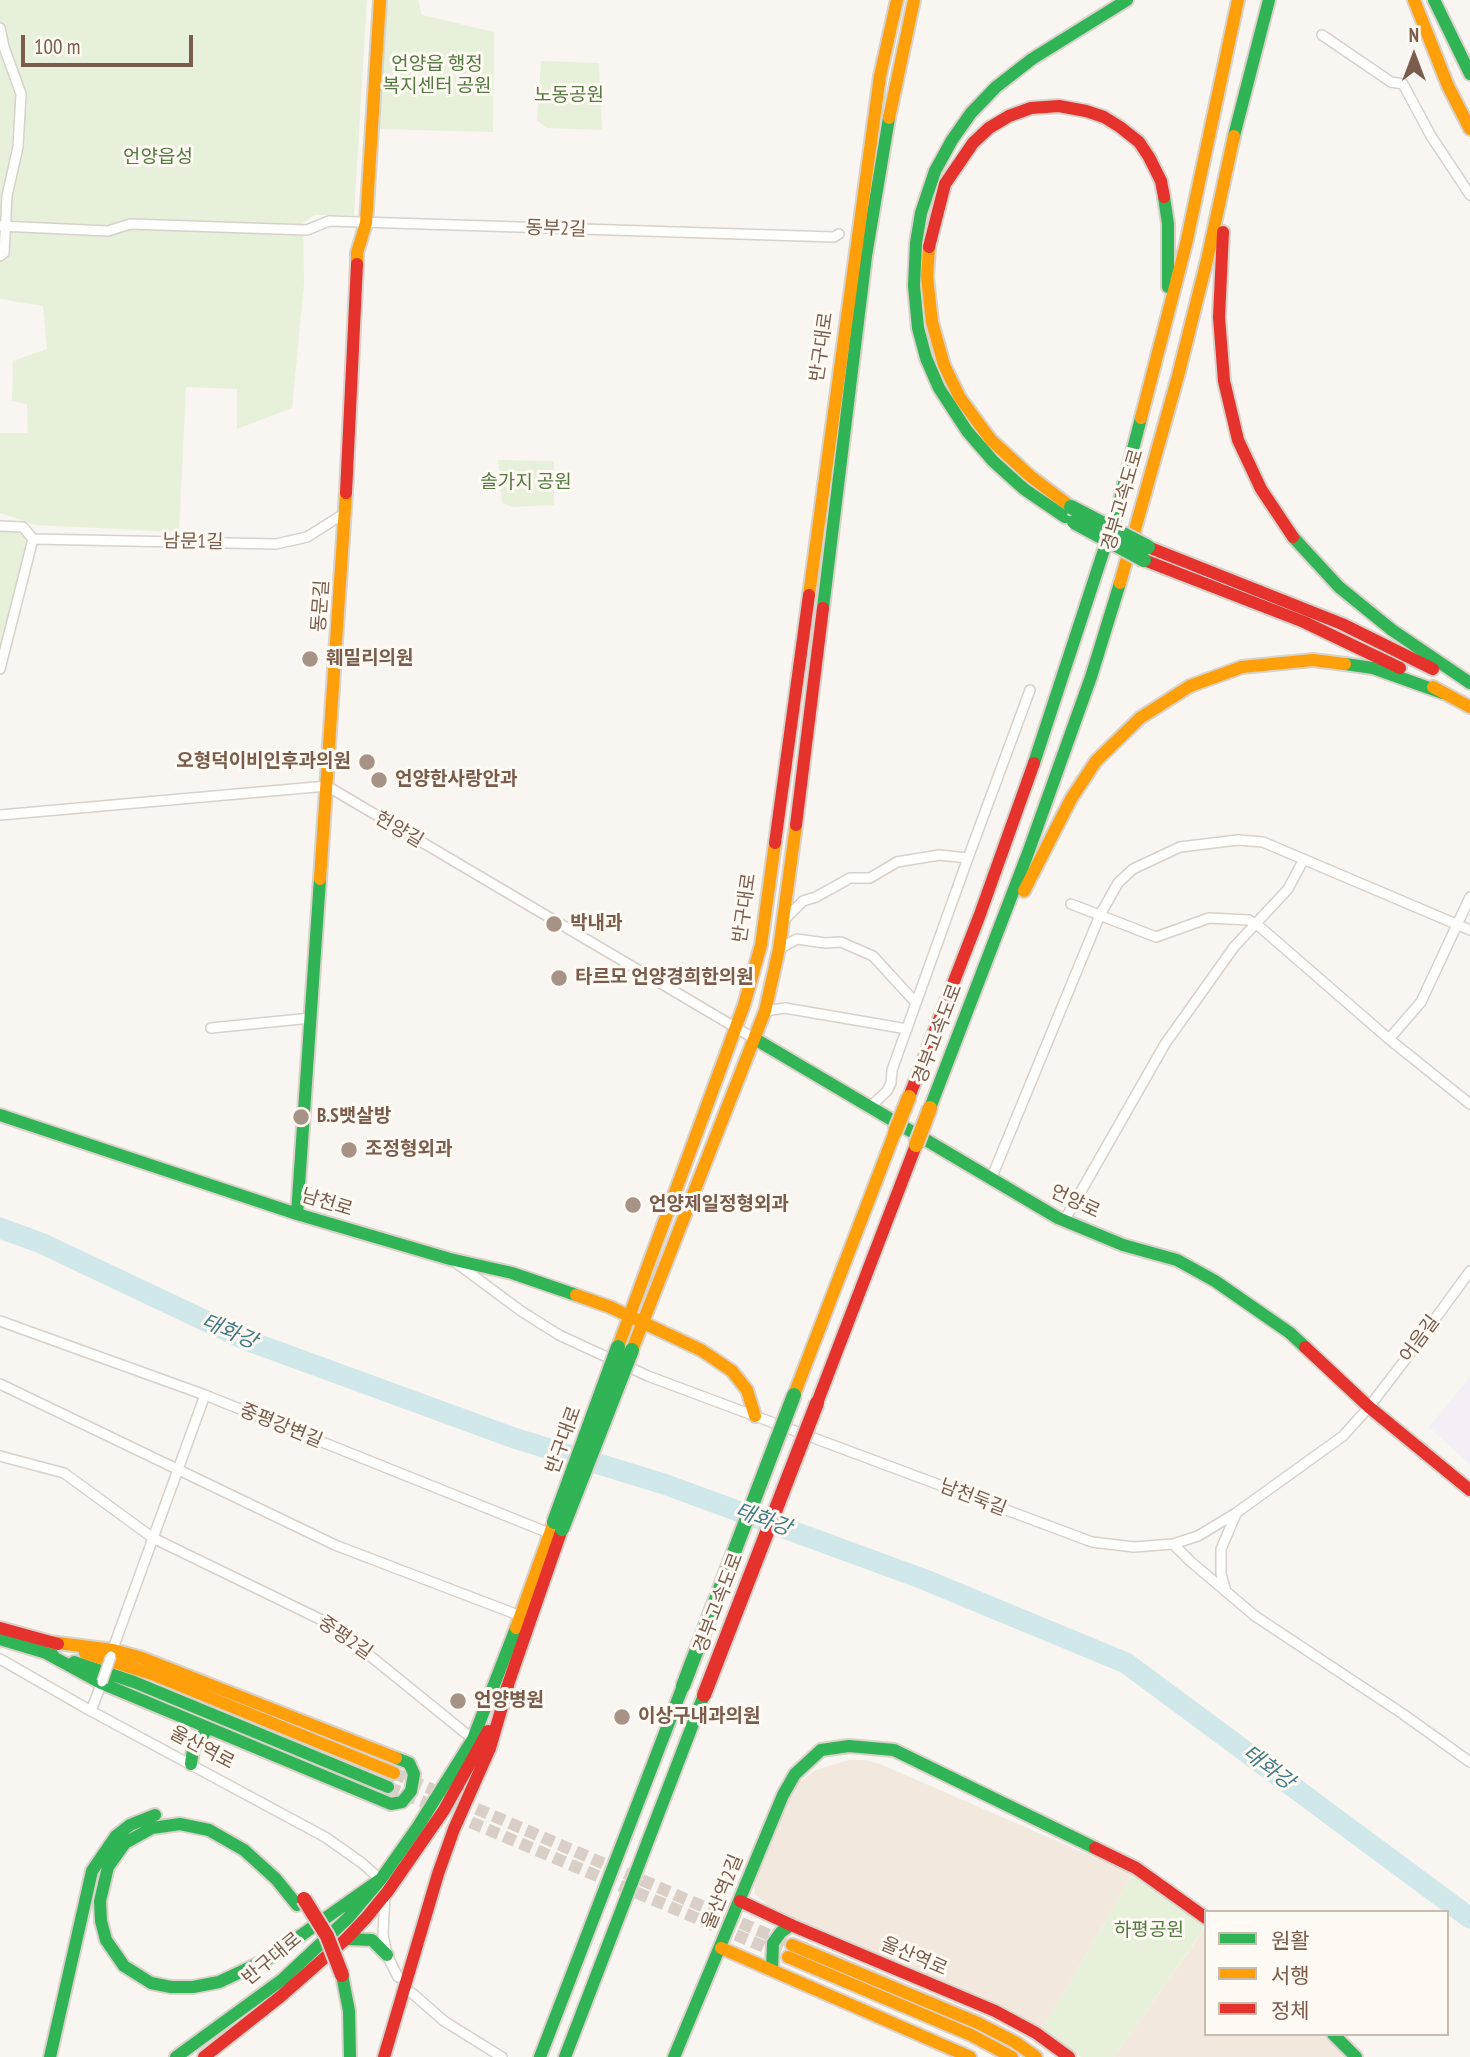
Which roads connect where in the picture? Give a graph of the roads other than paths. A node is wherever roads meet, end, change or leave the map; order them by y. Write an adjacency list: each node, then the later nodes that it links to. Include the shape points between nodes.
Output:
1 (380, 0): 17 (main road, 동문길)
2 (897, 0): 49 (main road, 반구대로, via 867,158 761,945)
3 (915, 0): 40 (main road, 반구대로, via 895,82 866,256)
4 (1127, 0): 23 (main road, via 1032,59 977,106 935,171 916,243 918,328 943,395 993,461 1024,489)
5 (1238, 0): 21 (main road, 경부고속도로)
6 (1269, 0): 15 (main road, 경부고속도로)
7 (1400, 0): 13 (main road)
8 (1413, 0): 13 (main road)
9 (1434, 0): 12 (main road)
10 (0, 28): 18 (street, via 21,94 18,147)
11 (1322, 35): 16 (street, via 1391,82 1403,84)
12 (1470, 74)
13 (1448, 86): 14 (main road)
14 (1470, 129)
15 (1235, 132): 28 (main road, via 1223,227 1220,328 1228,403 1244,454 1280,521 1324,574 1392,630); 45 (main road, 경부고속도로, via 1208,260 1136,528 1091,677)
16 (1470, 195)
17 (366, 223): 18 (street, 동부2길, via 329,221 307,230 130,224 108,231); 19 (street, 동부2길); 22 (main road, 동문길, via 357,253)
18 (3, 226): 20 (street, via 4,253)
19 (839, 234)
20 (0, 256)
21 (1162, 343): 23 (main road, via 1168,281 1167,213 1161,181 1139,142 1104,117 1059,106 1021,111 980,135 951,173 932,225 926,277 934,332 955,388 983,429); 113 (main road, 경부고속도로, bridge, via 1118,507 1049,724 979,917)
22 (345, 513): 25 (street, 남문1길, via 306,537 276,544); 33 (main road, 동문길)
23 (1070, 513): 26 (main road, bridge)
24 (0, 526): 25 (street, via 23,527)
25 (33, 539): 27 (street)
26 (1146, 554): 29 (main road, via 1342,624); 31 (main road, via 1330,634)
27 (0, 669)
28 (1470, 683)
29 (1470, 689)
30 (1030, 690): 35 (street)
31 (1443, 693): 32 (main road); 45 (main road, via 1373,668 1313,660 1242,667 1171,696 1121,734 1084,779)
32 (1470, 707)
33 (327, 786): 34 (street); 48 (main road, 동문길); 49 (street, 헌양길)
34 (0, 815)
35 (968, 858): 40 (street, via 909,859 870,878 850,878 803,901); 46 (street)
36 (1304, 859): 39 (street, via 1263,842 1180,847 1133,869 1118,883); 41 (street, via 1288,889); 42 (street)
37 (1470, 897): 42 (street)
38 (1072, 904): 39 (street)
39 (1100, 915): 41 (street, via 1156,937 1209,918); 57 (street)
40 (782, 923): 44 (main road, 반구대로)
41 (1255, 924): 53 (street); 59 (street, via 1165,1044)
42 (1458, 924): 43 (street); 53 (street, via 1421,1002)
43 (1470, 930)
44 (779, 949): 46 (street, via 797,939 841,942 873,956); 47 (main road, 반구대로)
45 (986, 964): 114 (main road, 경부고속도로, bridge)
46 (916, 1003): 51 (street)
47 (765, 1011): 51 (street, via 785,1008); 52 (main road, 반구대로)
48 (311, 1018): 50 (street); 58 (main road, 동문길)
49 (735, 1027): 52 (street, 헌양길); 62 (main road, 반구대로)
50 (211, 1028)
51 (907, 1029): 55 (street, via 887,1091)
52 (755, 1038): 55 (main road, 언양로); 64 (main road, 반구대로)
53 (1389, 1039): 54 (street)
54 (1470, 1104)
55 (870, 1108): 57 (main road, 언양로)
56 (0, 1115): 58 (main road, 남천로)
57 (991, 1179): 59 (main road, 언양로)
58 (297, 1214): 60 (main road, 남천로)
59 (1064, 1221): 68 (main road, 언양로, via 1177,1260 1215,1281 1290,1333)
60 (450, 1259): 62 (main road, 남천로, via 512,1273); 69 (street, 남천둑길, via 559,1335 648,1377)
61 (1470, 1270): 68 (street, 어음길)
62 (629, 1316): 64 (main road, 남천로); 65 (main road, 반구대로)
63 (0, 1321): 67 (street, 중평강변길)
64 (644, 1322): 65 (main road, 반구대로); 69 (main road, 남천로, via 732,1371 747,1390)
65 (625, 1348): 74 (main road, 반구대로, bridge)
66 (0, 1384): 71 (street)
67 (205, 1395): 71 (street); 74 (street, 중평강변길)
68 (1369, 1407): 72 (main road, 언양로); 73 (street, via 1343,1436)
69 (755, 1416): 76 (street, 남천둑길, via 1092,1542 1134,1547)
70 (0, 1456): 75 (street, 중평2길, via 64,1474)
71 (178, 1470): 75 (street); 78 (street, via 335,1545)
72 (1470, 1490)
73 (1236, 1513): 76 (street, via 1198,1536); 77 (street, via 1221,1549)
74 (556, 1531): 78 (main road, 반구대로)
75 (153, 1538): 82 (street); 88 (street, 중평2길, via 332,1625)
76 (1173, 1544): 77 (street)
77 (1225, 1590): 89 (street, via 1255,1616)
78 (526, 1618): 85 (main road, 반구대로); 88 (main road, 반구대로)
79 (0, 1628): 81 (main road)
80 (0, 1639): 81 (main road)
81 (48, 1647): 82 (main road); 84 (main road); 91 (main road, via 152,1674)
82 (112, 1653): 84 (street, bridge); 87 (main road, via 142,1658 409,1763 414,1774 411,1791 402,1802 391,1804)
83 (0, 1659): 86 (street, 울산역로)
84 (101, 1682): 86 (street); 87 (main road)
85 (508, 1686): 88 (main road, 반구대로); 111 (main road, via 490,1748 438,1874)
86 (91, 1711): 90 (street, 울산역로)
87 (208, 1728): 90 (main road, via 193,1749)
88 (477, 1742): 92 (main road, 반구대로); 93 (main road, 반구대로, via 444,1810)
89 (1470, 1762)
90 (191, 1764): 92 (street, 울산역로, via 325,1837)
91 (391, 1780)
92 (381, 1880): 93 (street); 95 (main road, via 266,1960 226,1979 193,1987 151,1983 124,1966 106,1940 100,1901 108,1867 125,1843 152,1828 180,1824 209,1830 244,1850); 107 (main road, 반구대로, via 283,1979)
93 (385, 1895): 98 (main road, 반구대로); 100 (street)
94 (740, 1901): 96 (main road, 울산역2길, via 795,1774 821,1751 849,1746 894,1751 929,1766 1136,1868); 97 (main road, 울산역로); 99 (main road, 울산역2길)
95 (300, 1902): 102 (main road); 106 (main road, via 282,1870 261,1849 211,1819 163,1814 130,1825 110,1841 92,1871)
96 (1204, 1917)
97 (791, 1925): 101 (main road, via 773,1943); 119 (main road, 울산역로, via 995,2011)
98 (346, 1939): 100 (main road, via 372,1940); 108 (main road, 반구대로)
99 (721, 1948): 101 (main road); 115 (main road, 울산역2길)
100 (387, 1955): 103 (street)
101 (772, 1969): 116 (main road)
102 (336, 1976): 109 (main road); 110 (main road, via 349,2011)
103 (398, 1977)
104 (412, 1993): 112 (street, via 444,2021)
105 (1335, 2036): 120 (main road)
106 (50, 2057)
107 (176, 2057)
108 (204, 2057)
109 (340, 2057)
110 (350, 2057)
111 (384, 2057)
112 (502, 2057)
113 (540, 2057)
114 (565, 2057)
115 (674, 2057)
116 (970, 2057)
117 (1012, 2057): 118 (main road, 울산역로, via 790,1951 978,2022)
118 (1037, 2057)
119 (1069, 2057)
120 (1356, 2057)

